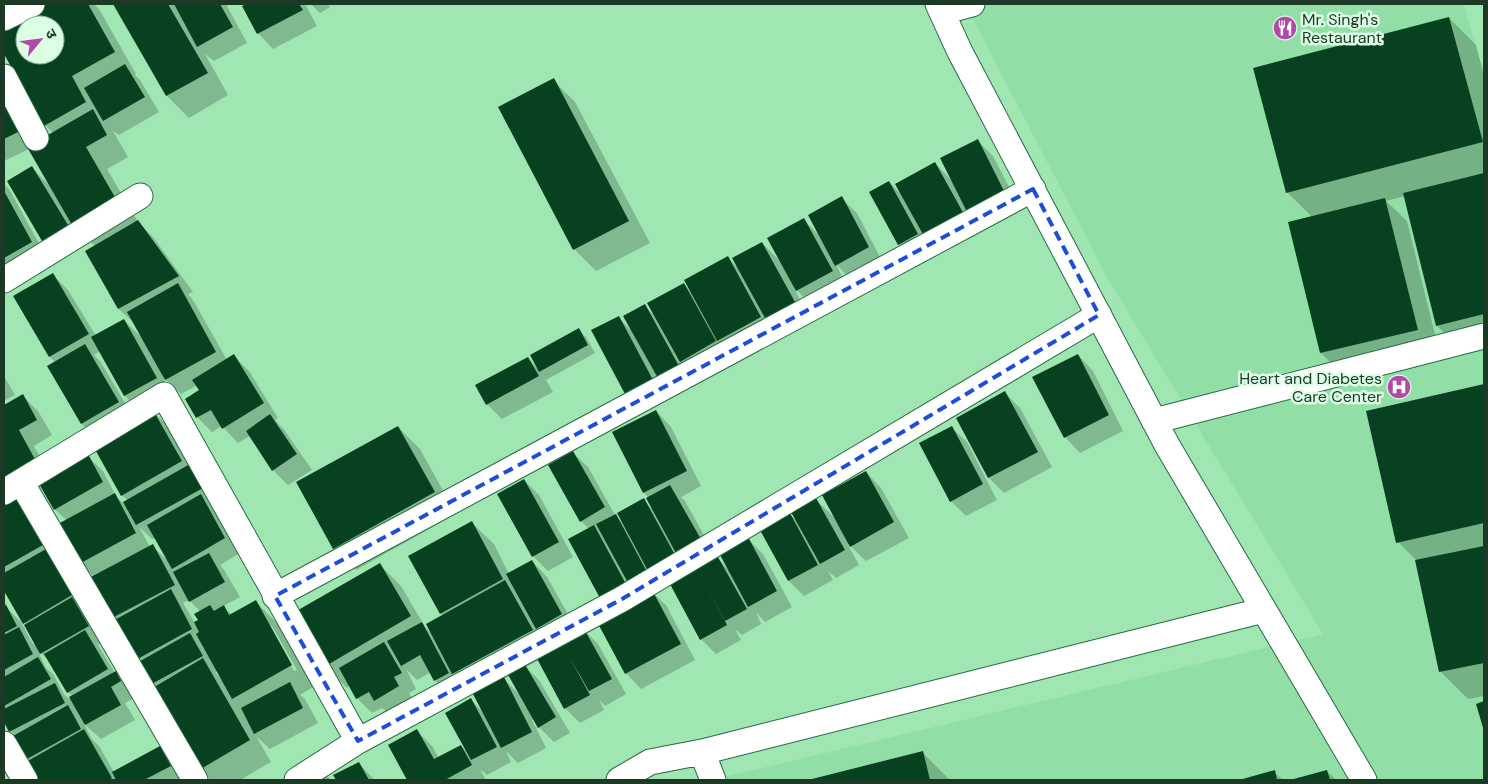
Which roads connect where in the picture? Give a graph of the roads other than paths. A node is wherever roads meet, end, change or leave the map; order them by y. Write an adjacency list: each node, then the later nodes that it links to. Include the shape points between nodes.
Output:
1 (32, 4): 4 (street)
2 (972, 4): 3 (street)
3 (940, 8): 7 (street)
4 (4, 18)
5 (4, 77): 6 (street)
6 (36, 138)
7 (1032, 189): 10 (street); 14 (street)
8 (140, 196): 9 (street)
9 (4, 280)
10 (1099, 315): 12 (street); 16 (street, via 622,599)
11 (1484, 336): 12 (street)
12 (1154, 421): 15 (street)
13 (12, 487): 14 (street, via 164,395); 20 (street)
14 (275, 596): 16 (street)
15 (1264, 610): 18 (street); 24 (street)
16 (358, 741): 21 (street)
17 (4, 744): 19 (street)
18 (702, 752): 22 (street, via 650,762); 23 (street)
19 (25, 780)
20 (195, 780)
21 (297, 780)
22 (619, 780)
23 (713, 780)
24 (1364, 780)

